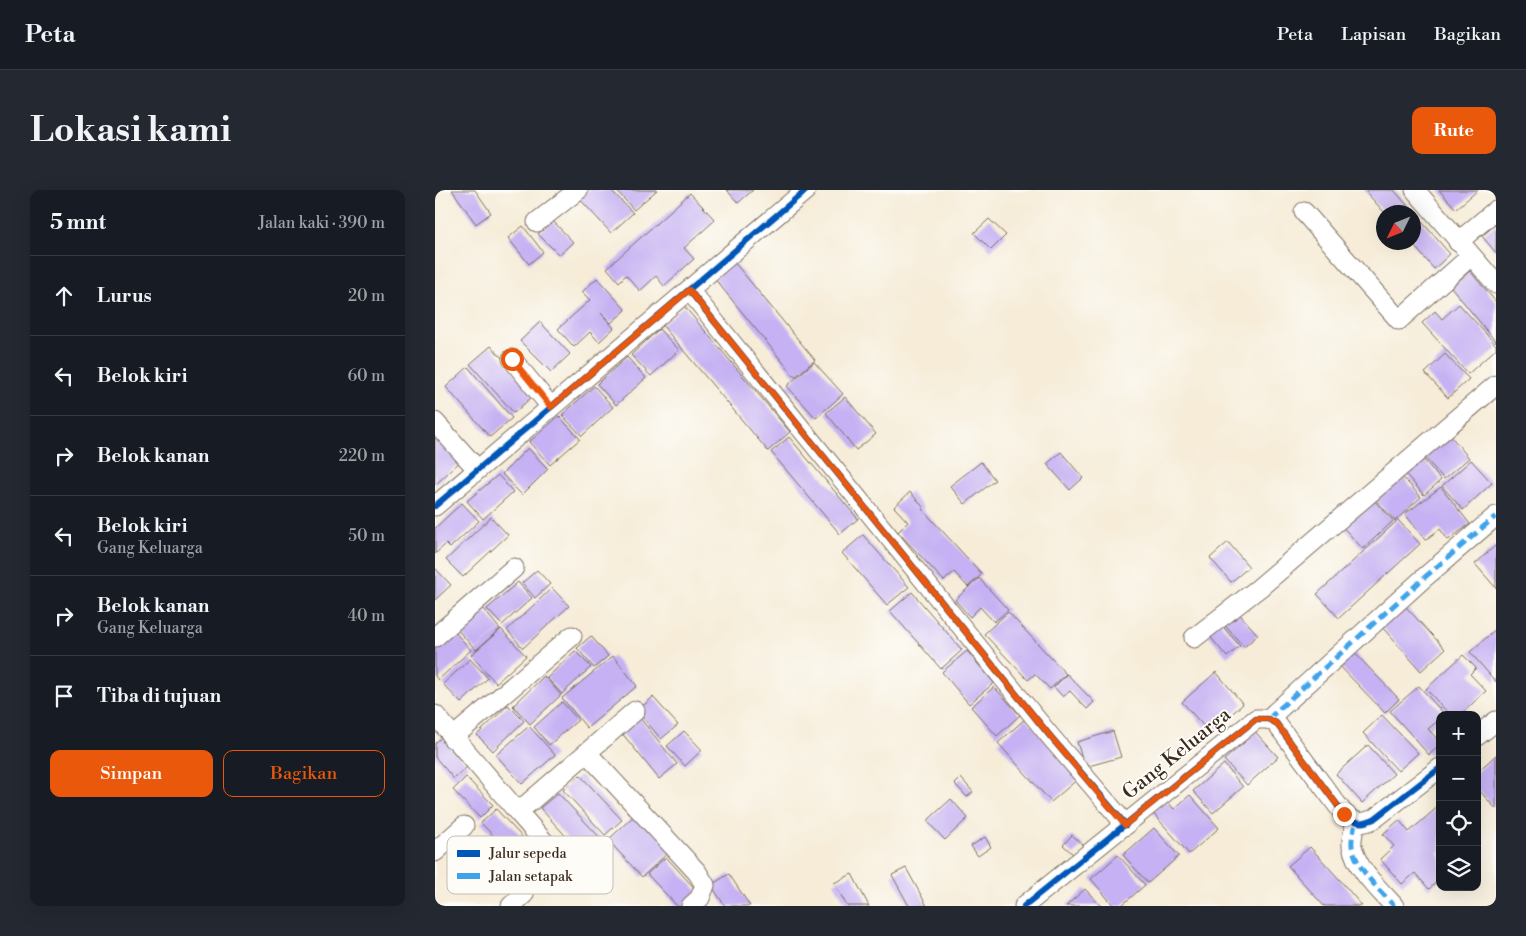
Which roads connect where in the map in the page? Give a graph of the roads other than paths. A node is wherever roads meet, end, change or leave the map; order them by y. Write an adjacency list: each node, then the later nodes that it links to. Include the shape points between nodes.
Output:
1 (578, 190): 6 (street)
2 (806, 190): 10 (street)
3 (1415, 190): 7 (street)
4 (1496, 210): 7 (street)
5 (1304, 212): 8 (street, via 1399,320)
6 (537, 222)
7 (1458, 242): 8 (street)
8 (1471, 256): 9 (street)
9 (1496, 284)
10 (689, 290): 13 (street); 32 (street)
11 (512, 359): 13 (street)
12 (1496, 386): 21 (street, via 1259,588)
13 (551, 407): 15 (street)
14 (435, 422): 15 (street)
15 (477, 469): 16 (street)
16 (435, 506)
17 (1496, 516): 24 (street)
18 (514, 568): 20 (street)
19 (572, 636): 27 (street)
20 (435, 637)
21 (1194, 638)
22 (635, 711): 28 (street)
23 (435, 715): 27 (street)
24 (1268, 719): 31 (street, via 1276,723 1344,814); 32 (street, Gang Keluarga, via 1256,719)
25 (1496, 721): 26 (street)
26 (1481, 733)
27 (452, 738): 30 (street)
28 (587, 753): 30 (street); 38 (street, via 701,878 705,885 700,898)
29 (1436, 771): 31 (street, via 1374,819)
30 (518, 812): 35 (street)
31 (1355, 823): 40 (street, via 1352,845 1359,861 1369,878)
32 (1125, 825): 39 (street, Gang Keluarga)
33 (464, 826): 34 (street)
34 (453, 836)
35 (539, 836)
36 (447, 841): 37 (street)
37 (435, 852)
38 (691, 906)
39 (1024, 906)
40 (1394, 906)

